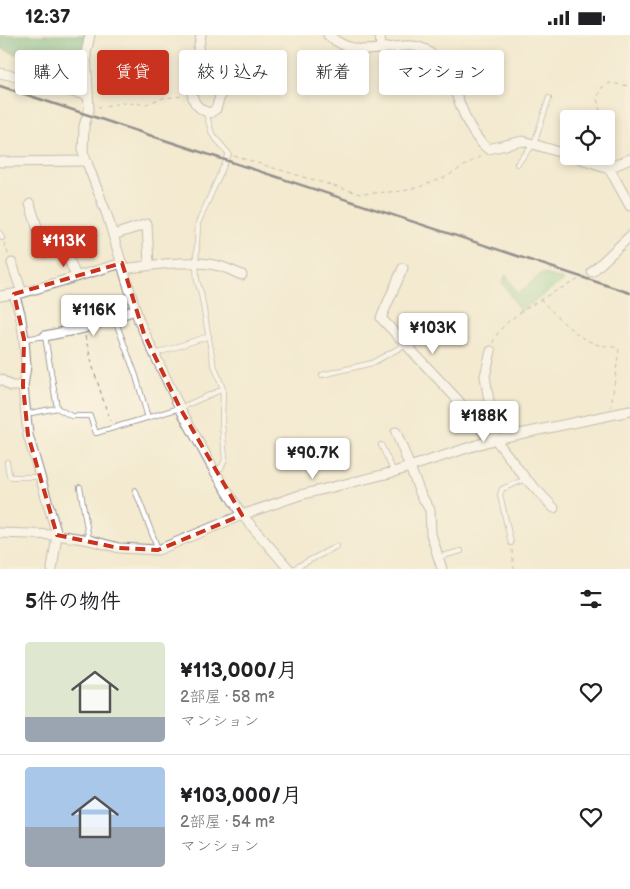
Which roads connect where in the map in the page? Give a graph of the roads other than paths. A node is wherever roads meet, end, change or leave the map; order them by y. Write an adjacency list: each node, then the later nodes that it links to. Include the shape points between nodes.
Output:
1 (90, 35): 9 (street, via 86,53)
2 (328, 35): 6 (street, via 349,49)
3 (380, 35): 6 (street)
4 (199, 36): 12 (street, via 192,98)
5 (397, 47): 6 (street); 7 (lane); 13 (street, via 424,49 443,67 468,122 479,142 488,149 523,141)
6 (381, 49)
7 (397, 50)
8 (0, 73): 9 (street)
9 (88, 95): 16 (street, via 83,141)
10 (220, 95): 12 (street, via 216,109 210,113)
11 (549, 98): 13 (lane)
12 (206, 111): 26 (lane, via 212,134 229,154 198,223)
13 (534, 144): 14 (street); 18 (lane)
14 (560, 153)
15 (630, 159): 20 (street)
16 (85, 161): 17 (street); 23 (street)
17 (0, 162)
18 (517, 164)
19 (604, 165): 20 (street)
20 (611, 167): 22 (street)
21 (30, 204): 31 (street, via 45,253 64,248)
22 (630, 206)
23 (109, 233): 27 (street, via 147,223); 28 (street)
24 (630, 236): 30 (street)
25 (12, 263): 33 (street)
26 (196, 264): 27 (street); 32 (street, via 219,266); 38 (lane)
27 (149, 265): 28 (street)
28 (123, 266): 31 (street); 35 (street)
29 (403, 267): 40 (street, via 380,318)
30 (592, 272)
31 (76, 275): 33 (street)
32 (242, 275)
33 (18, 294): 34 (street); 39 (street)
34 (0, 296)
35 (135, 310): 36 (street); 42 (street)
36 (114, 317): 37 (street, via 84,328); 51 (lane)
37 (45, 336): 39 (lane); 47 (lane)
38 (209, 336): 42 (lane); 46 (lane)
39 (24, 339): 45 (street, via 26,366)
40 (407, 344): 43 (lane, via 372,363); 53 (street)
41 (491, 351): 53 (street, via 485,376)
42 (155, 354): 48 (street)
43 (322, 375)
44 (0, 379): 45 (street, via 11,386)
45 (22, 386): 50 (street)
46 (223, 389): 48 (lane); 57 (lane, via 225,460 221,468)
47 (57, 408): 50 (lane); 51 (lane, via 71,416 90,416 96,433)
48 (180, 408): 51 (lane); 57 (street)
49 (630, 411): 53 (street)
50 (26, 414): 59 (street, via 28,435)
51 (148, 418)
52 (396, 432): 56 (street)
53 (493, 440): 56 (street); 60 (street)
54 (381, 445): 58 (lane)
55 (8, 463): 59 (lane, via 11,477)
56 (411, 466): 58 (street); 72 (street, via 430,511 431,534)
57 (214, 471): 64 (street)
58 (394, 472): 64 (street, via 300,495)
59 (40, 477): 66 (street)
60 (526, 479): 63 (street); 68 (lane, via 502,489 500,495)
61 (80, 487): 67 (lane)
62 (135, 490): 70 (lane)
63 (554, 508)
64 (242, 515): 70 (street); 74 (street)
65 (0, 533): 66 (street)
66 (57, 535): 67 (street); 73 (street)
67 (89, 540): 70 (street, via 119,548)
68 (511, 543)
69 (337, 546): 75 (lane)
70 (158, 551)
71 (461, 551): 72 (lane)
72 (438, 557): 76 (street)
73 (52, 569)
74 (288, 569)
75 (293, 569)
76 (442, 569)

